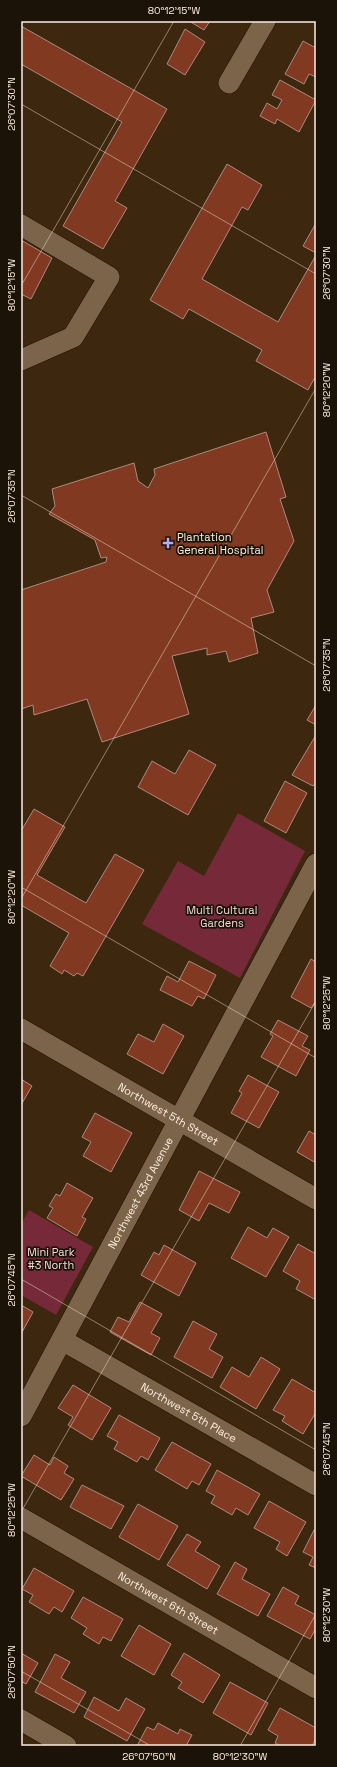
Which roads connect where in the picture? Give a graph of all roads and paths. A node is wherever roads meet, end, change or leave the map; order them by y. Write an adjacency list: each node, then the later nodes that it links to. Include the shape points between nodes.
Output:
1 (265, 21): 2 (street)
2 (229, 83)
3 (21, 226): 4 (street, via 109,277 73,337)
4 (21, 360)
5 (316, 864): 7 (street, Northwest 43rd Avenue)
6 (21, 1029): 7 (street, Northwest 5th Street)
7 (181, 1120): 8 (street, Northwest 5th Street); 9 (street, Northwest 43rd Avenue)
8 (316, 1199)
9 (62, 1340): 10 (street, Northwest 43rd Avenue); 11 (street, Northwest 5th Place)
10 (21, 1416)
11 (316, 1485)
12 (21, 1518): 13 (street, Northwest 6th Street)
13 (316, 1688)
14 (21, 1720): 15 (street)
15 (66, 1746)

